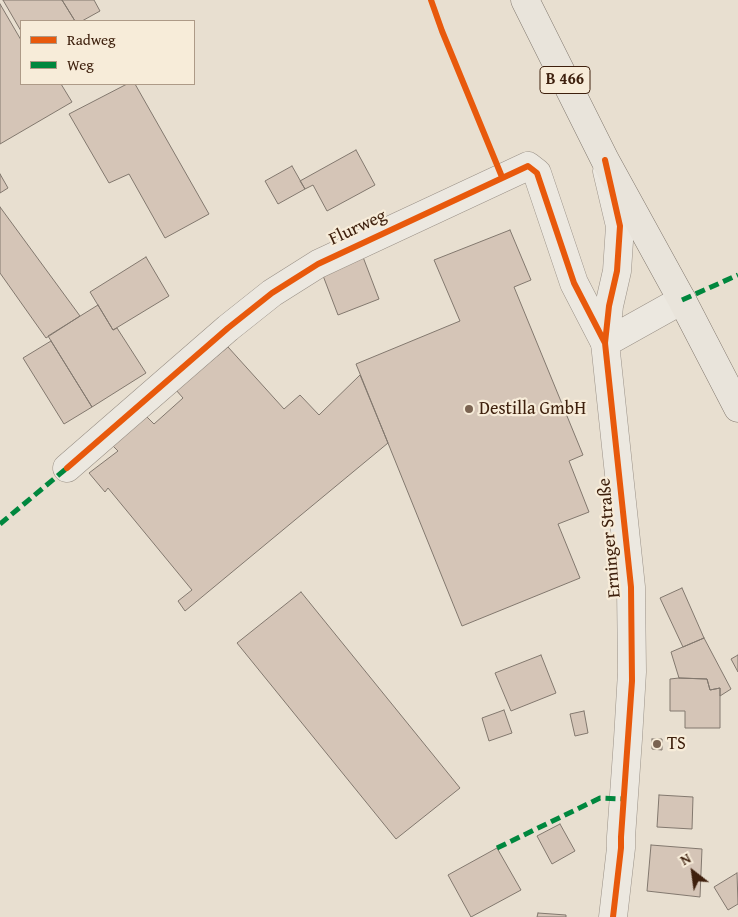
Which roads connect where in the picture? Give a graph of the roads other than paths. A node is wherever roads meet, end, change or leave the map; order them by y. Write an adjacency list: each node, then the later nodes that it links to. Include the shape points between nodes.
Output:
1 (525, 0): 2 (main road, B 466)
2 (605, 160): 3 (main road, B 466); 4 (street, Erninger Straße, via 620,226 617,271)
3 (682, 300): 4 (street); 5 (main road, B 466)
4 (605, 344): 6 (street, Flurweg, via 574,283 537,173 528,166 318,264 287,283 228,328); 7 (street, Erninger Straße, via 631,588 632,681)
5 (738, 408)
6 (67, 468)
7 (613, 917)

